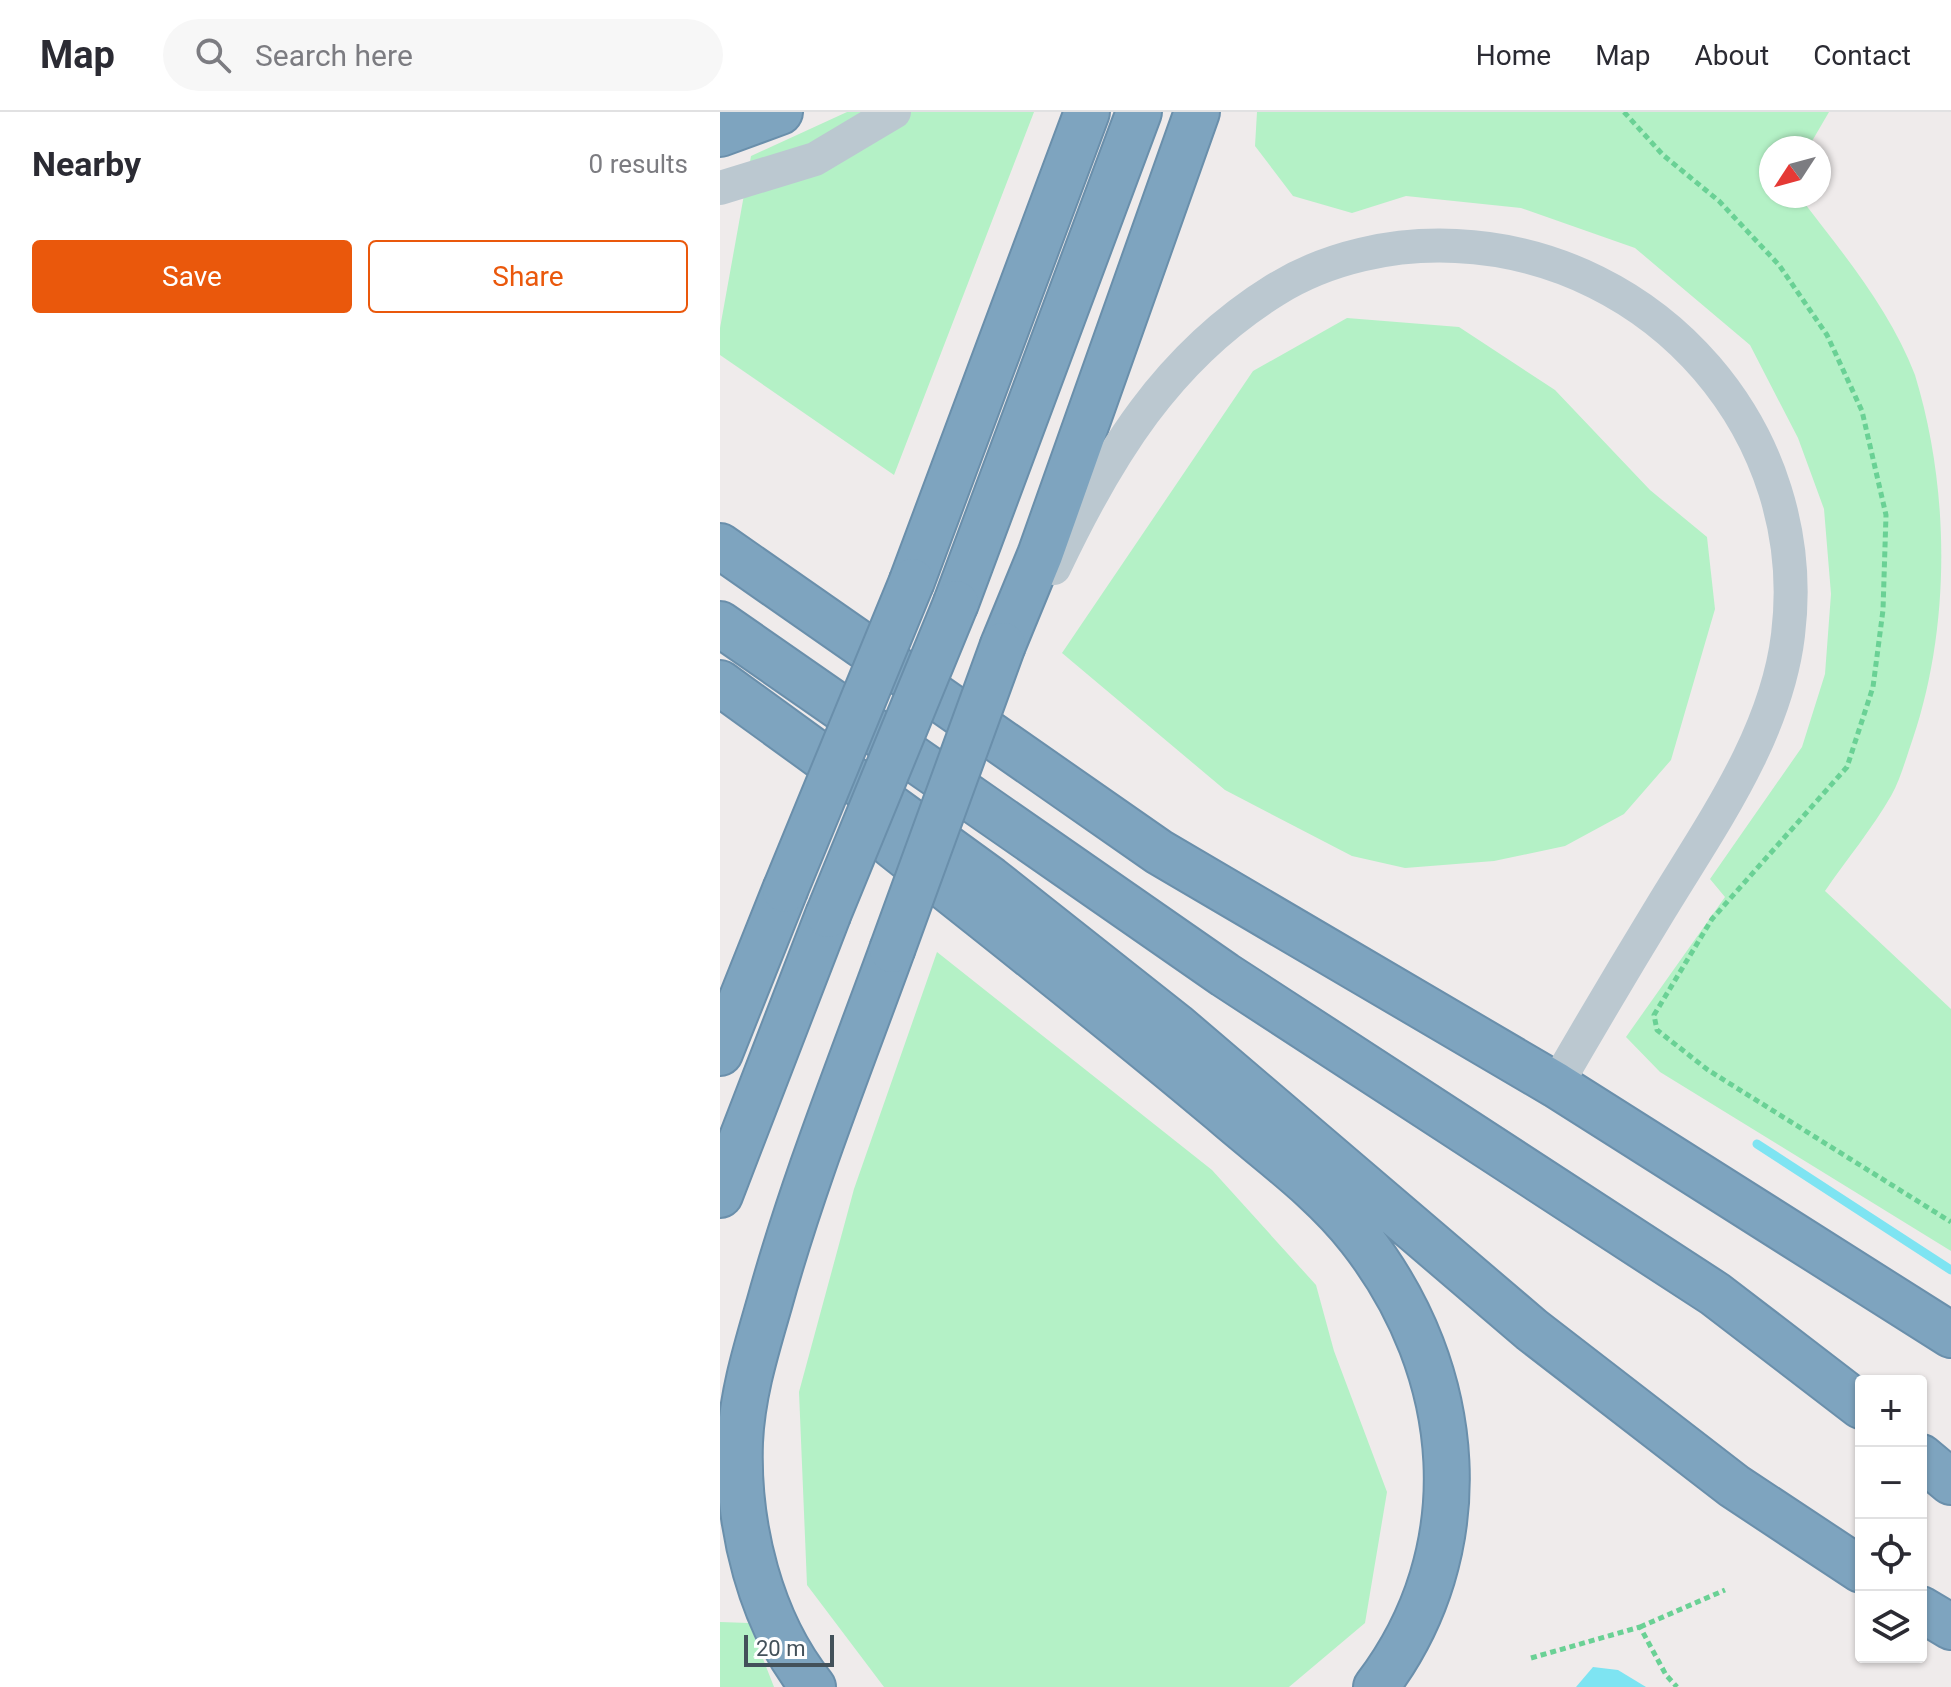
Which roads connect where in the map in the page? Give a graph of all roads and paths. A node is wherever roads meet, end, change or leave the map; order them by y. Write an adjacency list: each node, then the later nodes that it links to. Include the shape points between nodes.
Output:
1 (780, 112): 6 (highway)
2 (894, 112): 7 (lane, via 815,159)
3 (1087, 112): 15 (highway, bridge, via 912,581)
4 (1139, 112): 17 (highway, bridge, via 956,603)
5 (1197, 112): 11 (highway)
6 (720, 134)
7 (720, 188)
8 (720, 546): 14 (highway)
9 (720, 592): 14 (highway, via 1096,825)
10 (720, 624): 19 (highway, via 1225,975 1715,1294)
11 (1003, 645): 16 (lane, via 1051,575 1101,476 1159,391 1199,347 1277,289 1368,253 1477,247 1551,262 1640,306 1718,381 1756,441 1785,532 1788,639 1770,705 1720,812); 28 (highway, bridge, via 786,1243 747,1382 740,1442 746,1510 764,1600 779,1636)
12 (720, 683): 22 (highway, via 990,879 1164,1016 1532,1330 1734,1486)
13 (720, 706): 29 (highway, via 1092,1001 1324,1198 1389,1280 1408,1313 1436,1393 1449,1477 1431,1591)
14 (1159, 852): 16 (highway)
15 (720, 1053)
16 (1556, 1085): 18 (highway)
17 (720, 1195)
18 (1951, 1335)
19 (1855, 1401)
20 (1927, 1462): 21 (highway)
21 (1951, 1482)
22 (1855, 1566)
23 (1725, 1590): 25 (path)
24 (1927, 1613): 26 (highway)
25 (1640, 1627): 27 (path); 30 (path)
26 (1951, 1627)
27 (1531, 1658)
28 (813, 1687)
29 (1376, 1687)
30 (1677, 1687)

